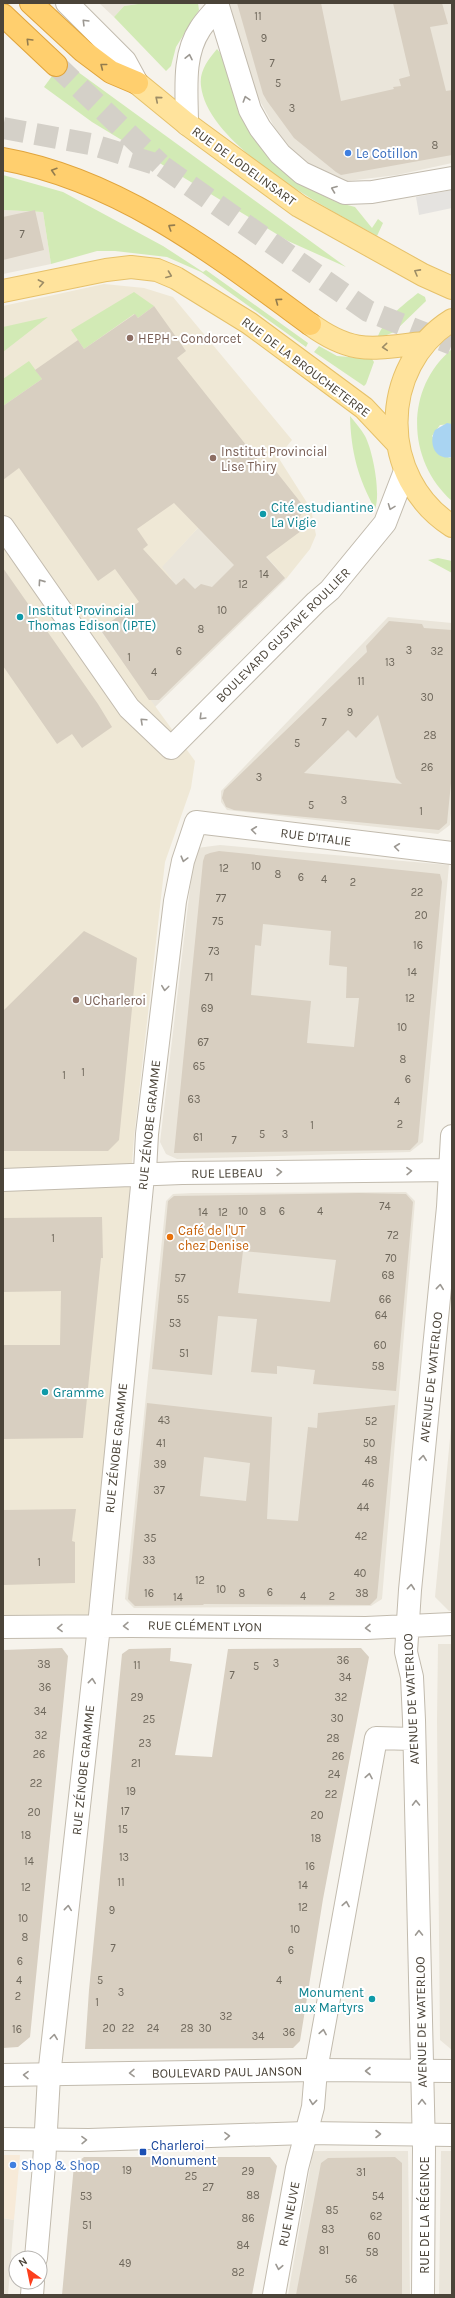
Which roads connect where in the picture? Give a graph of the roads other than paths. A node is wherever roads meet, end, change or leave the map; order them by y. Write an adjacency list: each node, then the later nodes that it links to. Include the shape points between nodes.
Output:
1 (31, 3): 6 (highway, one-way to 1, via 111,72 83,51)
2 (67, 3): 6 (street, RUE DE LODELINSART, one-way to 2, via 125,61)
3 (217, 5): 7 (street, one-way to 3, via 187,67 191,46); 9 (street, one-way to 3, via 372,192 345,194 302,173 280,154 250,110)
4 (3, 15): 5 (highway, one-way to 4)
5 (56, 65)
6 (138, 83): 7 (main road, RUE DE LODELINSART, one-way to 6)
7 (187, 124): 10 (main road, RUE DE LODELINSART, one-way to 7, via 429,278 299,206)
8 (3, 159): 13 (highway, one-way to 8, via 229,265 137,207 55,171)
9 (452, 178)
10 (452, 288)
11 (3, 291): 15 (main road, RUE DE LA BROUCHETERRE, one-way to 15, via 131,267 176,278 249,323 364,408)
12 (452, 320): 14 (main road, via 439,328)
13 (310, 324): 14 (main road, one-way to 13, via 374,348 349,346 327,336)
14 (424, 344): 15 (main road, via 404,376 397,404)
15 (397, 443): 16 (main road)
16 (405, 471): 17 (main road, via 416,492 430,508); 18 (street, BOULEVARD GUSTAVE ROULLIER, one-way to 18, via 385,523 348,570 171,748 128,708)
17 (452, 526)
18 (3, 527)
19 (196, 822): 20 (street, RUE D'ITALIE, one-way to 19); 23 (street, RUE ZÉNOBE GRAMME, one-way to 23, via 183,860 175,901 147,1134 145,1171)
20 (444, 852)
21 (452, 1136): 22 (street, AVENUE DE WATERLOO)
22 (451, 1170): 23 (street, RUE LEBEAU, one-way to 22, via 182,1173); 27 (street, AVENUE DE WATERLOO, one-way to 22)
23 (142, 1176): 24 (street, RUE LEBEAU); 26 (street, RUE ZÉNOBE GRAMME)
24 (3, 1180)
25 (452, 1624): 27 (street, RUE CLÉMENT LYON)
26 (99, 1626): 27 (street, RUE CLÉMENT LYON, one-way to 26); 28 (street, RUE CLÉMENT LYON, one-way to 28); 34 (street, RUE ZÉNOBE GRAMME, one-way to 26)
27 (407, 1626): 29 (street, AVENUE DE WATERLOO, via 406,1652 412,1677)
28 (3, 1627)
29 (413, 1739): 30 (street, one-way to 29, via 376,1738); 31 (street, AVENUE DE WATERLOO, one-way to 29)
30 (316, 2070): 31 (street, BOULEVARD PAUL JANSON, one-way to 30); 34 (street, BOULEVARD PAUL JANSON, one-way to 34); 35 (street, one-way to 35, via 313,2107)
31 (422, 2070): 32 (street, BOULEVARD PAUL JANSON); 36 (street, AVENUE DE WATERLOO, one-way to 31)
32 (452, 2071)
33 (3, 2075): 34 (street, BOULEVARD PAUL JANSON, one-way to 33)
34 (49, 2076): 39 (street, RUE ZÉNOBE GRAMME)
35 (306, 2133): 36 (street, one-way to 36); 39 (street, one-way to 35); 41 (street, RUE NEUVE, one-way to 41)
36 (423, 2134): 37 (street); 42 (street, RUE DE LA RÉGENCE)
37 (452, 2135)
38 (3, 2139): 39 (street)
39 (44, 2140): 40 (street, RUE ZÉNOBE GRAMME)
40 (37, 2250)
41 (274, 2295)
42 (424, 2295)

